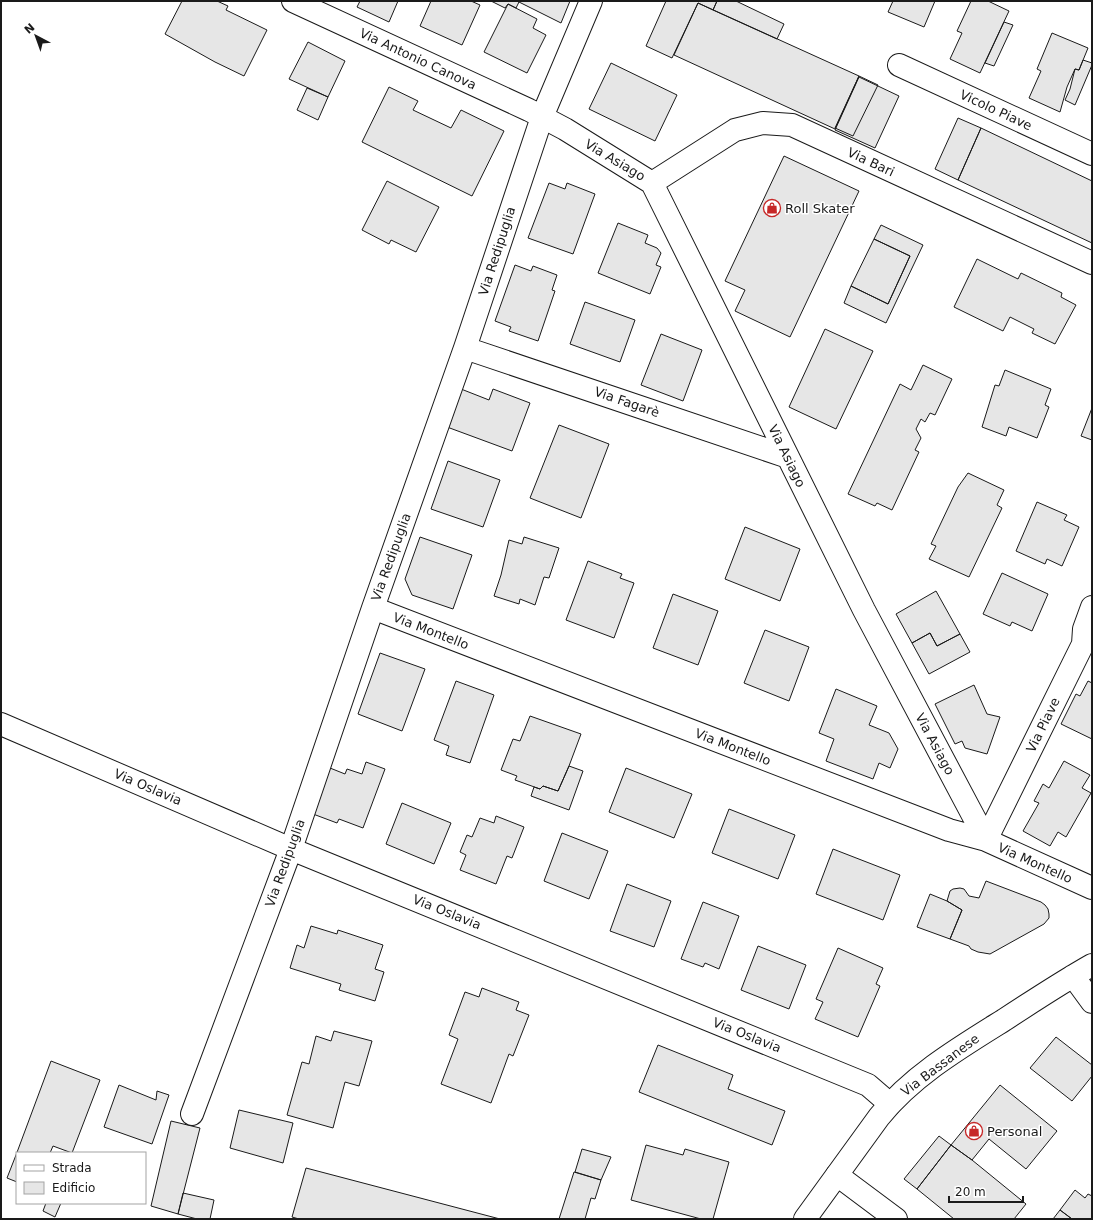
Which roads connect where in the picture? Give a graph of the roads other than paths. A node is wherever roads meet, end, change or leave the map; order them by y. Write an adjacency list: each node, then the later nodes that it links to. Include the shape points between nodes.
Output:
1 (293, 1): 4 (street, Via Antonio Canova)
2 (591, 1): 4 (street, Via Redipuglia)
3 (899, 65): 5 (street, Vicolo Piave)
4 (542, 117): 6 (street, Via Asiago); 8 (street, Via Redipuglia)
5 (1092, 154)
6 (652, 183): 7 (street, Via Bari, via 735,130 763,123 792,126); 9 (street, Via Asiago)
7 (1092, 263)
8 (466, 348): 9 (street, Via Fagarè); 11 (street, Via Redipuglia)
9 (788, 457): 14 (street, Via Asiago, via 864,610)
10 (1092, 607): 12 (street, Via Piave, via 1084,629)
11 (373, 608): 14 (street, Via Montello, via 949,830); 15 (street, Via Redipuglia)
12 (1087, 649): 14 (street, Via Piave)
13 (1, 724): 15 (street, Via Oslavia)
14 (986, 840): 16 (street, Via Montello)
15 (291, 849): 20 (street, Via Oslavia, via 868,1085); 21 (street, Via Redipuglia)
16 (1092, 888)
17 (1092, 965): 18 (street, Via Bassanese)
18 (1073, 976): 19 (street); 20 (street, Via Bassanese, via 942,1061 908,1086)
19 (1092, 1002)
20 (890, 1104): 22 (street, Via Bassanese)
21 (192, 1114)
22 (837, 1175): 23 (street, Via Bassanese); 24 (street)
23 (805, 1219)
24 (896, 1219)

